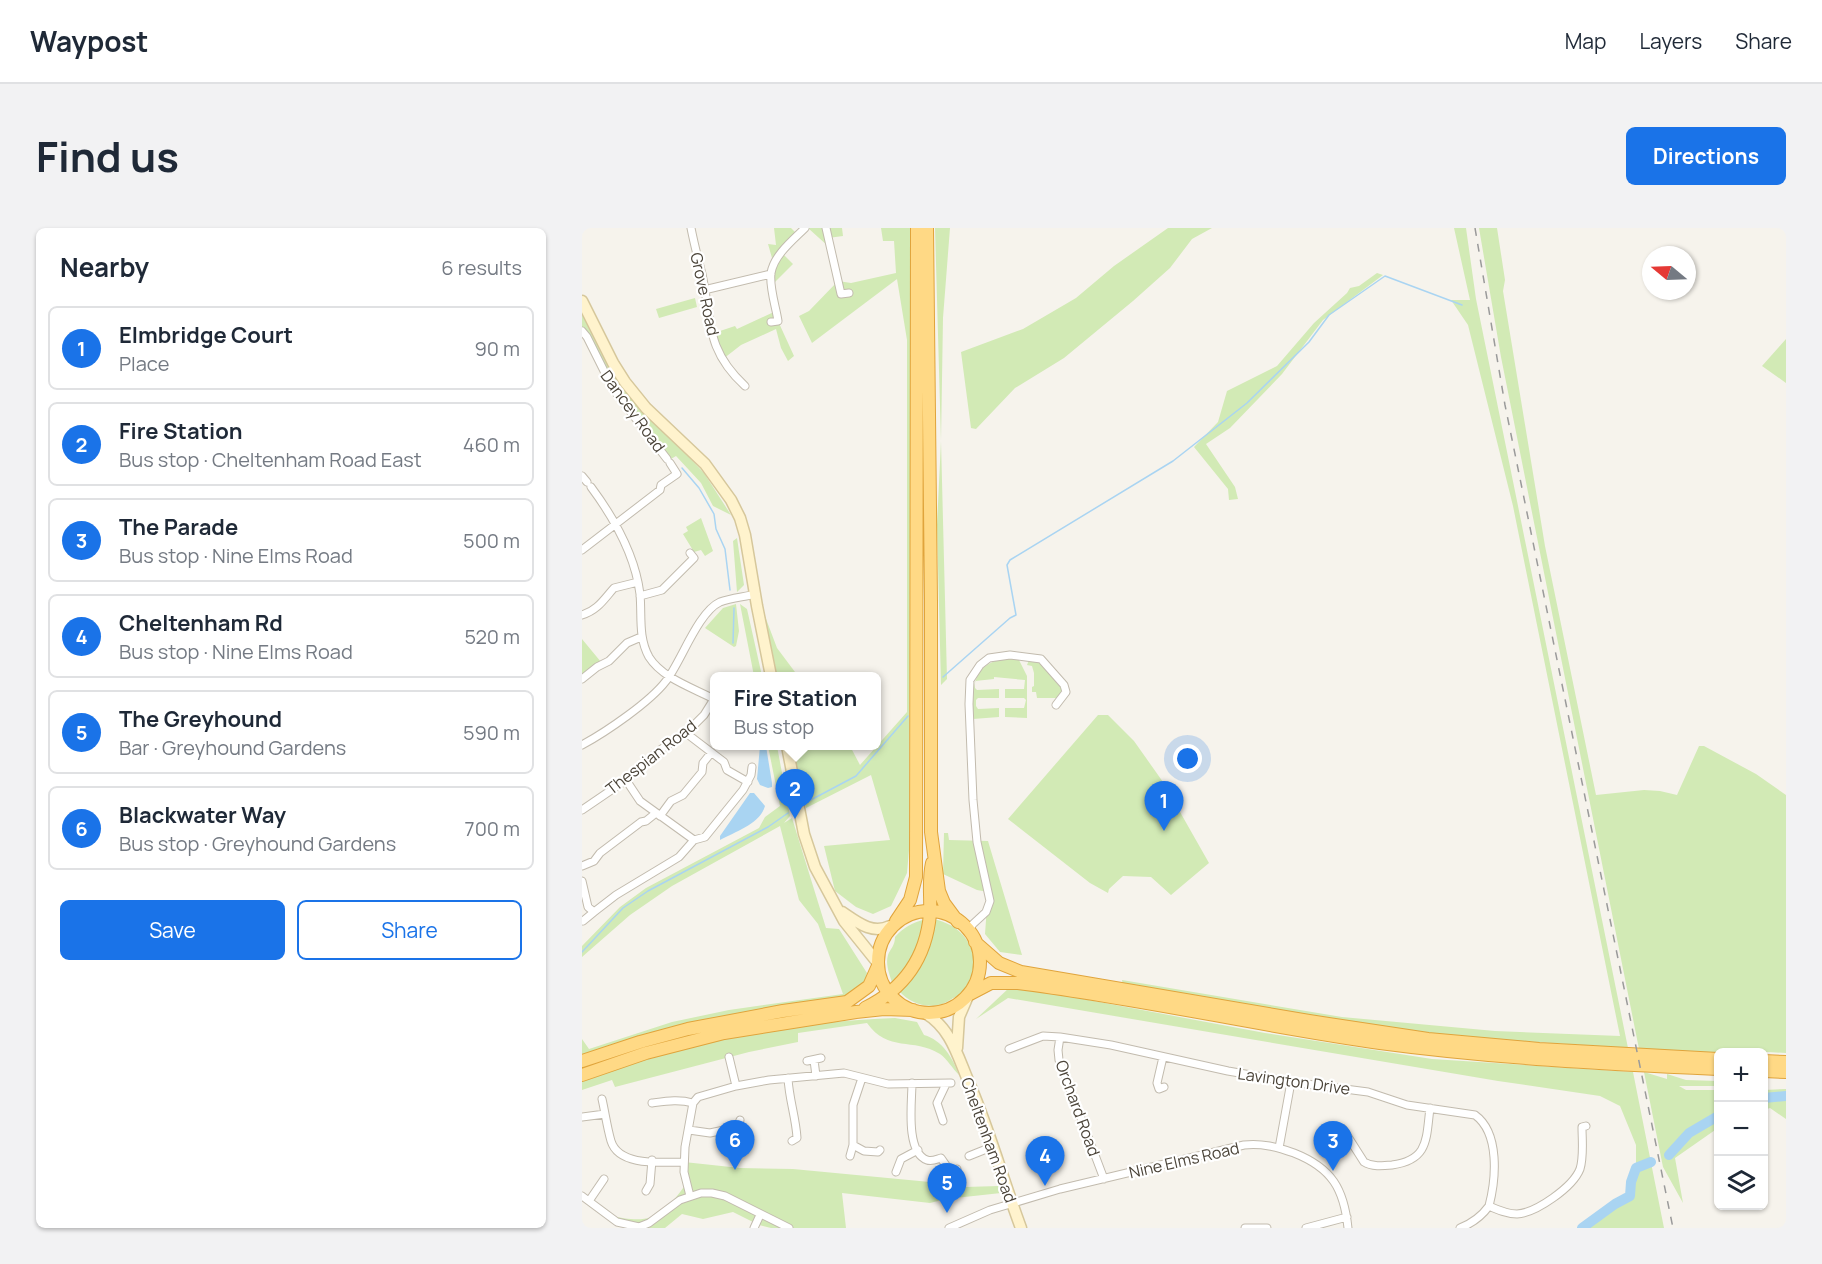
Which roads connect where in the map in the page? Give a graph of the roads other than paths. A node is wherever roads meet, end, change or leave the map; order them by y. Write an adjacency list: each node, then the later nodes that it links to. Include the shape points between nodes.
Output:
1 (691, 228): 7 (street, Grove Road)
2 (805, 228): 6 (street, via 781,252)
3 (826, 228): 8 (street, via 841,294)
4 (917, 228): 46 (highway, via 916,877 910,900)
5 (927, 228): 38 (highway, via 932,601 930,810)
6 (771, 274): 7 (street); 10 (street, via 778,321)
7 (704, 290): 12 (street, Grove Road, via 711,334 732,374)
8 (849, 292)
9 (582, 301): 18 (main road, via 626,382 646,408 705,464 731,500 745,535)
10 (771, 322)
11 (582, 332): 14 (street, Dancey Road, via 613,389 677,474)
12 (744, 386)
13 (586, 481): 14 (street)
14 (616, 524): 15 (street); 17 (street)
15 (582, 550)
16 (690, 553): 19 (street, via 694,558 662,590)
17 (638, 582): 19 (street); 20 (street, via 615,588 592,612)
18 (756, 594): 22 (main road); 23 (street, via 729,599 711,608)
19 (640, 596): 21 (street)
20 (582, 615)
21 (641, 638): 23 (street, via 650,658); 24 (street, via 627,643 609,662)
22 (770, 672)
23 (669, 676): 25 (street); 29 (street, via 657,691 613,726)
24 (582, 679)
25 (710, 697)
26 (710, 705): 28 (street, Thespian Road)
27 (1056, 705): 47 (street, via 1066,692 1064,685 1041,659 1010,655 989,658 970,680 973,800 990,902)
28 (686, 733): 31 (street); 33 (street, Thespian Road)
29 (582, 744)
30 (788, 750): 41 (main road, via 808,847)
31 (711, 753): 34 (street, via 724,762 727,770); 36 (street, via 702,772 683,795)
32 (752, 767): 34 (street)
33 (626, 780): 35 (street, Thespian Road); 36 (street, via 640,801)
34 (748, 782): 37 (street, via 705,837)
35 (582, 810)
36 (658, 814): 37 (street); 39 (street)
37 (694, 840): 42 (street, via 679,857)
38 (934, 854): 43 (highway, via 929,879); 45 (highway, via 939,891)
39 (582, 866)
40 (582, 881): 42 (street, via 588,907)
41 (839, 910): 46 (main road, via 868,928 884,929); 49 (main road)
42 (594, 912): 44 (street)
43 (930, 912): 45 (highway); 46 (highway, via 917,913); 50 (highway, via 924,946 916,964)
44 (583, 921)
45 (958, 922): 47 (highway)
46 (893, 924): 49 (highway, via 880,945)
47 (968, 931): 48 (highway)
48 (975, 942): 51 (highway, via 979,969); 59 (highway, via 994,960 1014,970 1353,1029 1502,1046)
49 (877, 965): 50 (highway); 61 (highway, via 869,986 847,1002 688,1029)
50 (890, 993): 52 (highway); 53 (highway)
51 (969, 995): 53 (highway, via 937,1012); 56 (main road, Cheltenham Road, via 959,1017); 64 (highway, via 991,983 1018,983 1425,1048 1536,1059)
52 (856, 1012): 53 (highway); 67 (highway, via 724,1033)
53 (919, 1012): 56 (main road, Cheltenham Road, via 939,1023)
54 (1060, 1036): 55 (street, Lavington Drive, via 1017,1042); 58 (street, Lavington Drive); 101 (street, Orchard Road, via 1059,1060)
55 (1009, 1049)
56 (957, 1051): 90 (main road, Cheltenham Road)
57 (729, 1057): 73 (street, via 735,1066)
58 (1163, 1057): 71 (street, Lavington Drive); 74 (street)
59 (1714, 1059)
60 (814, 1060): 68 (street)
61 (582, 1061)
62 (1768, 1061): 63 (highway)
63 (1786, 1062)
64 (1714, 1069)
65 (1768, 1071): 66 (highway)
66 (1786, 1072)
67 (582, 1075)
68 (816, 1076): 69 (street); 70 (street, via 844,1073)
69 (788, 1078): 73 (street); 87 (street)
70 (862, 1078): 72 (street, via 888,1084); 89 (street, via 853,1105)
71 (1291, 1082): 78 (street, Lavington Drive, via 1368,1092); 91 (street)
72 (912, 1083): 81 (street, via 949,1083 937,1103); 93 (street, via 911,1129)
73 (736, 1086): 77 (street, via 698,1097)
74 (1158, 1089)
75 (602, 1098): 79 (street)
76 (652, 1103): 77 (street)
77 (693, 1103): 85 (street)
78 (1430, 1108): 86 (street, via 1426,1138 1418,1156 1408,1162 1378,1161 1373,1166 1364,1162); 107 (street, Lavington Drive, via 1463,1112 1483,1121 1493,1150)
79 (605, 1114): 80 (street); 96 (street, via 611,1142 620,1154)
80 (582, 1117)
81 (943, 1121)
82 (740, 1127): 85 (street, via 710,1133)
83 (1582, 1127): 107 (street, via 1580,1170 1569,1185 1528,1212 1515,1214)
84 (1343, 1129): 86 (street)
85 (689, 1130): 97 (street)
86 (1347, 1137): 88 (street)
87 (797, 1141)
88 (1340, 1141)
89 (853, 1145): 92 (street, via 864,1151); 94 (street)
90 (994, 1146): 95 (street); 106 (main road, Cheltenham Road)
91 (1279, 1148): 101 (street, Nine Elms Road, via 1244,1145); 109 (street, Nine Elms Road, via 1323,1168 1340,1190)
92 (880, 1150)
93 (918, 1150): 98 (street, via 926,1160 941,1158 950,1171); 99 (street, via 901,1159)
94 (850, 1156)
95 (974, 1157)
96 (652, 1160): 97 (street); 102 (street)
97 (684, 1162): 104 (street)
98 (957, 1168)
99 (896, 1172)
100 (604, 1179): 105 (street)
101 (1104, 1179): 106 (street, Nine Elms Road)
102 (650, 1187)
103 (582, 1196): 105 (street)
104 (690, 1196): 105 (street, via 639,1227 617,1222); 108 (street, via 725,1196)
105 (589, 1201)
106 (1012, 1203): 113 (street, Nine Elms Road); 114 (main road, Cheltenham Road)
107 (1490, 1206): 118 (street, via 1482,1216)
108 (760, 1215): 111 (street); 112 (street)
109 (1347, 1217): 116 (street); 117 (street, Nine Elms Road)
110 (1250, 1225): 115 (street)
111 (754, 1228)
112 (789, 1228)
113 (949, 1228)
114 (1021, 1228)
115 (1267, 1228)
116 (1306, 1228)
117 (1348, 1228)
118 (1460, 1228)

